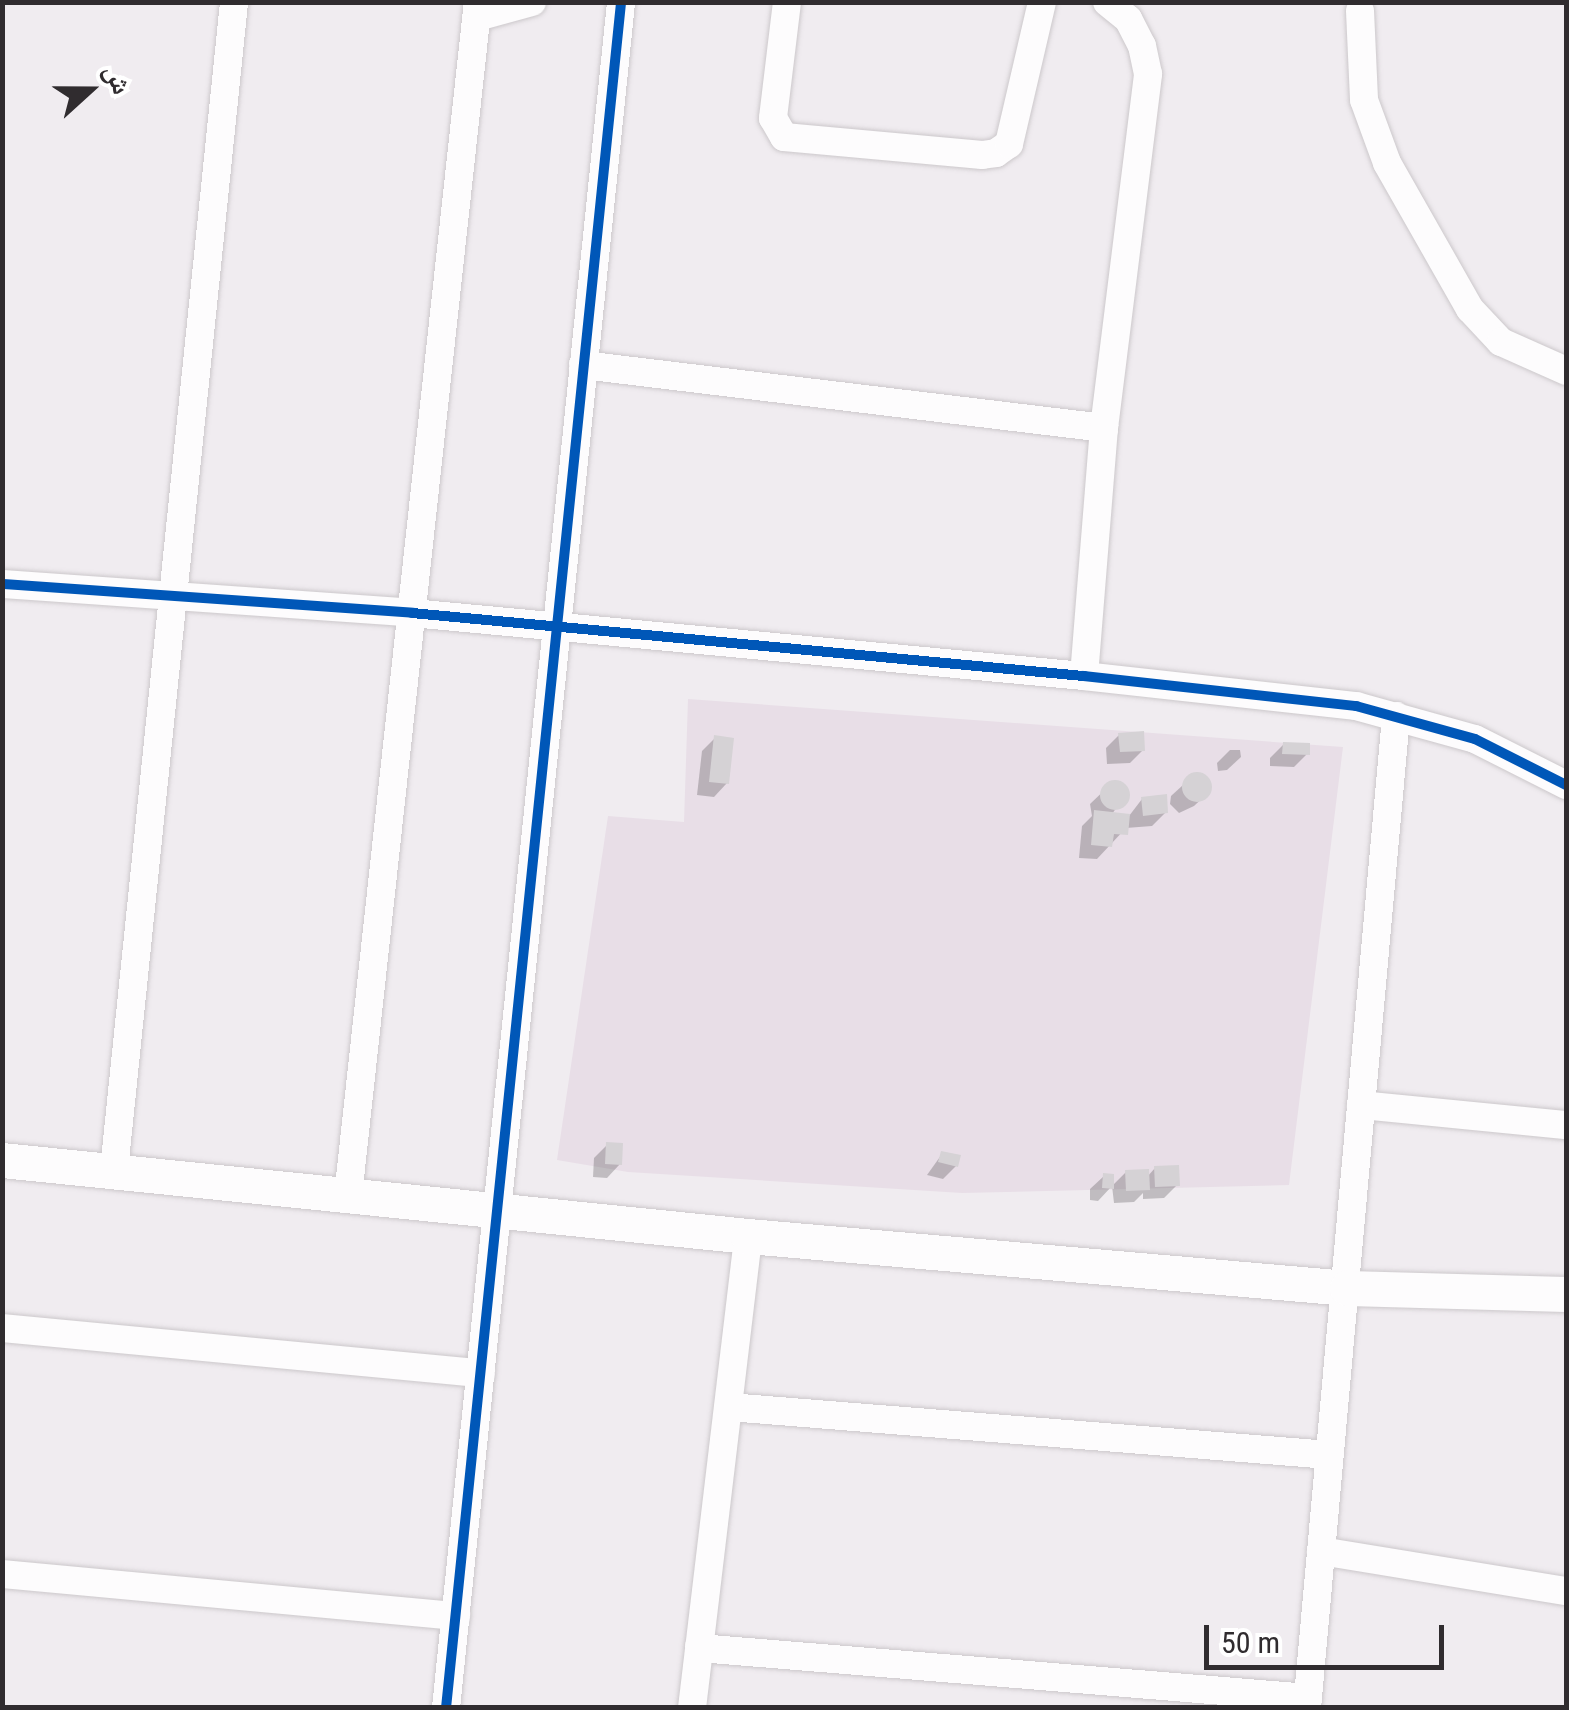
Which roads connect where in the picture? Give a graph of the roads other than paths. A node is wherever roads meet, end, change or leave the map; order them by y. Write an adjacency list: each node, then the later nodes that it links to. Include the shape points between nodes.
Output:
1 (234, 2): 13 (street)
2 (532, 2): 7 (street)
3 (621, 2): 9 (street)
4 (787, 2): 5 (street, via 773,118 784,137 982,154 1009,144)
5 (1042, 2)
6 (1106, 2): 11 (street, via 1128,20 1148,74)
7 (478, 10): 14 (street)
8 (1360, 11): 10 (street, via 1364,100 1387,164 1470,309 1501,342)
9 (583, 366): 11 (street); 15 (street)
10 (1566, 371)
11 (1104, 428): 16 (street)
12 (2, 584): 13 (street)
13 (170, 598): 14 (street); 22 (street)
14 (412, 613): 15 (street); 23 (street)
15 (560, 628): 16 (street); 24 (street)
16 (1084, 676): 17 (street)
17 (1396, 716): 18 (street, via 1476,740); 19 (street)
18 (1566, 785)
19 (1361, 1106): 20 (street); 26 (street)
20 (1566, 1125)
21 (2, 1160): 22 (street)
22 (114, 1170): 23 (street)
23 (348, 1196): 24 (street)
24 (498, 1210): 25 (street); 29 (street)
25 (748, 1236): 26 (street); 30 (street)
26 (1346, 1288): 27 (street); 31 (street)
27 (1566, 1294)
28 (2, 1328): 29 (street)
29 (482, 1373): 35 (street)
30 (729, 1407): 31 (street); 36 (street)
31 (1330, 1456): 32 (street)
32 (1321, 1550): 34 (street); 37 (street)
33 (2, 1574): 35 (street)
34 (1566, 1591)
35 (456, 1616): 38 (street)
36 (700, 1648): 37 (street); 39 (street)
37 (1308, 1703)
38 (446, 1708)
39 (692, 1708)

